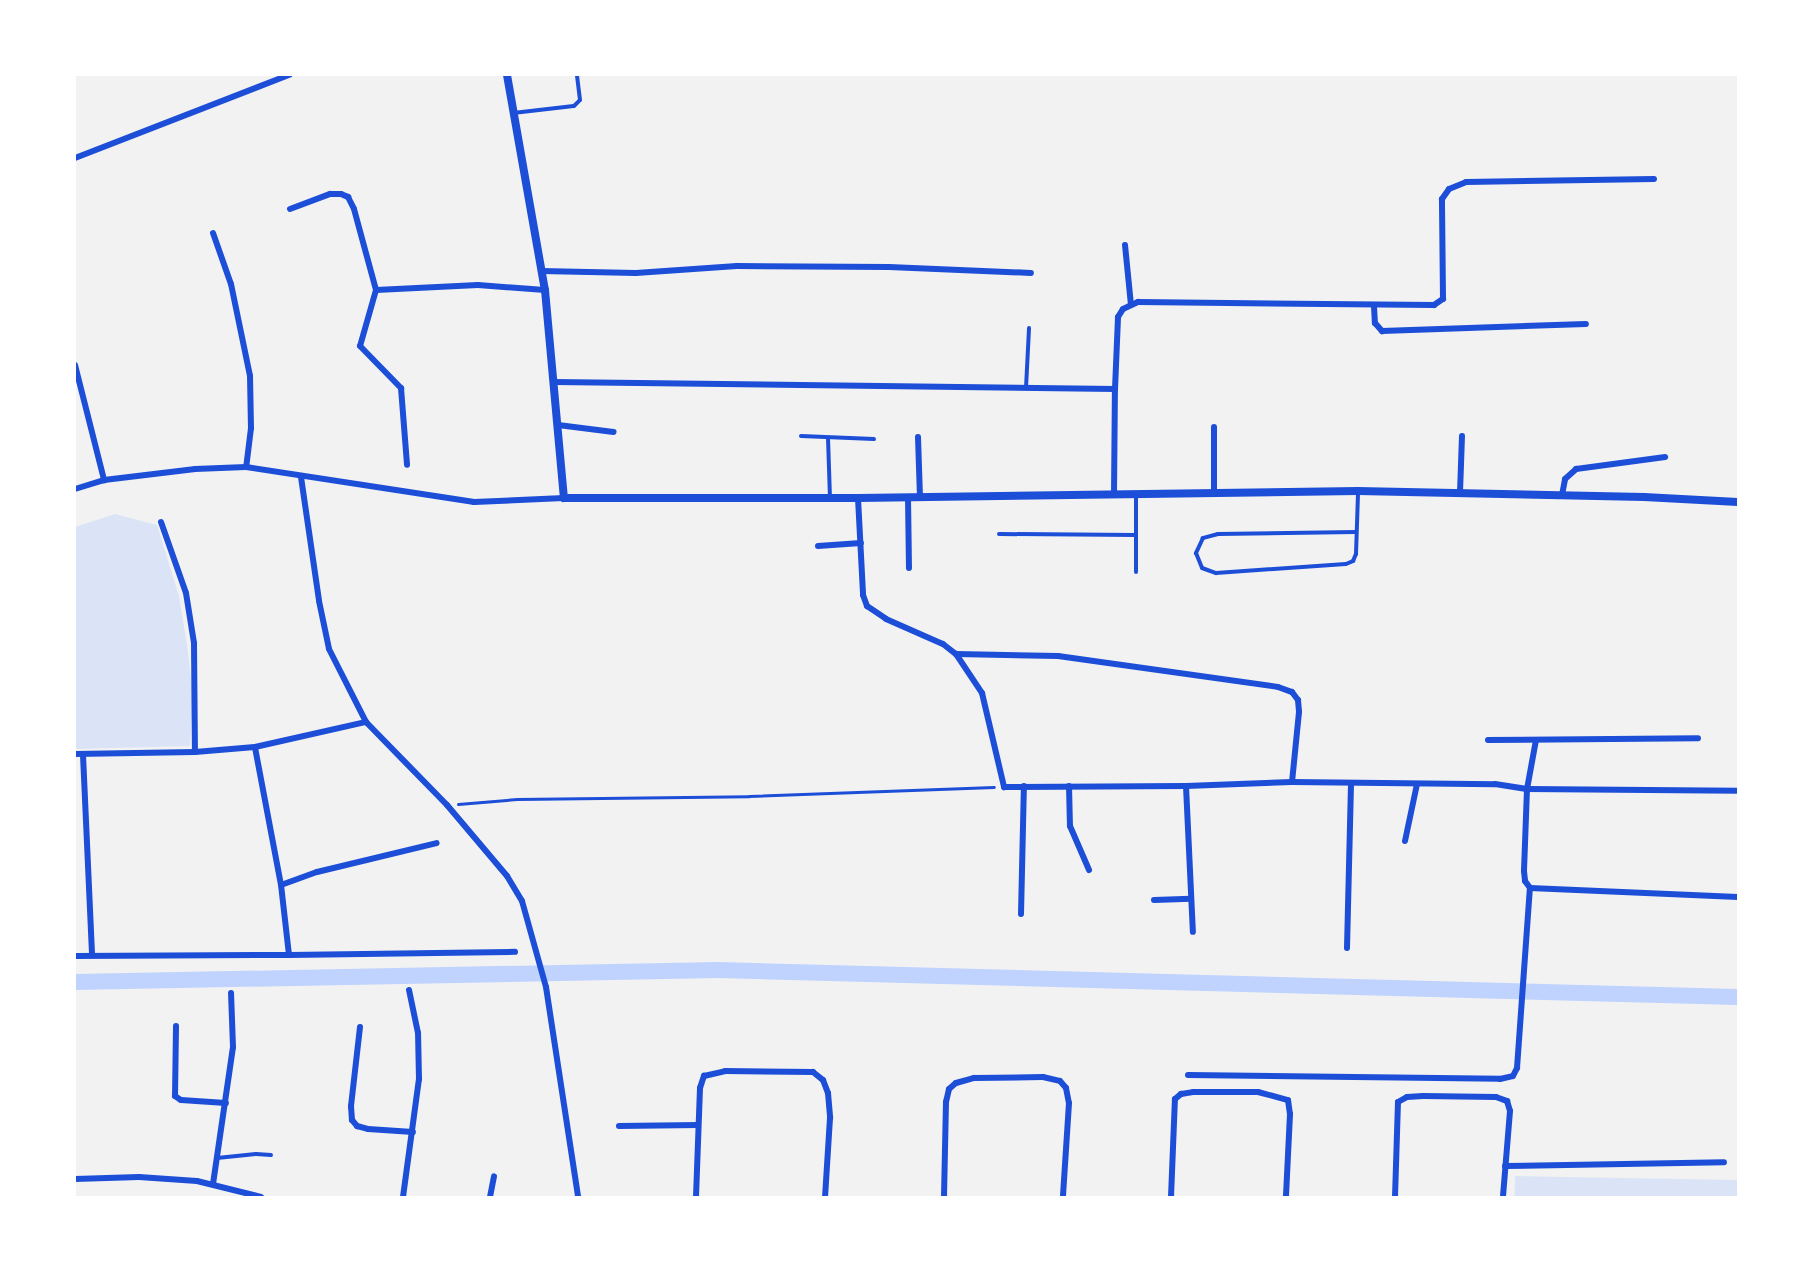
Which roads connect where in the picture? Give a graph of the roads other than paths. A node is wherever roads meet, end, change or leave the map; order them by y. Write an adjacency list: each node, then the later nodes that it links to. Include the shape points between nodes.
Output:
1 (289, 75): 5 (street)
2 (507, 75): 4 (street)
3 (577, 75): 4 (lane, via 580,100 574,106)
4 (513, 113): 10 (street)
5 (75, 158)
6 (1653, 179): 15 (street, via 1466,182 1449,189 1442,199 1443,299 1426,306)
7 (290, 209): 12 (street, via 330,194 348,197)
8 (213, 233): 32 (street, via 231,284 250,376 251,428)
9 (1125, 245): 14 (street)
10 (541, 271): 11 (street, via 636,273 749,266); 13 (street)
11 (1031, 273)
12 (375, 290): 13 (street, via 478,285); 31 (street, via 360,346 401,388)
13 (545, 290): 19 (street)
14 (1131, 305): 15 (street, via 1138,302); 21 (street, via 1118,317)
15 (1374, 306): 16 (street, via 1375,323 1382,331)
16 (1586, 324)
17 (1029, 328): 20 (lane)
18 (75, 365): 34 (street)
19 (554, 381): 20 (street); 22 (street)
20 (1026, 388): 21 (street)
21 (1115, 389): 40 (street)
22 (558, 425): 24 (street); 44 (street)
23 (1214, 427): 39 (street)
24 (614, 432)
25 (801, 436): 28 (lane)
26 (1462, 436): 37 (street)
27 (918, 437): 43 (street)
28 (828, 438): 29 (lane); 45 (lane)
29 (874, 439)
30 (1665, 457): 41 (street, via 1576,469 1565,479)
31 (407, 465)
32 (246, 467): 33 (street); 34 (street)
33 (301, 477): 44 (street, via 434,497 500,502); 57 (street, via 318,602 329,649)
34 (104, 480): 35 (street)
35 (75, 489)
36 (1358, 491): 37 (street); 39 (street); 49 (lane)
37 (1460, 493): 41 (street)
38 (1136, 494): 39 (street); 40 (street); 51 (lane)
39 (1214, 494)
40 (1114, 495): 43 (street)
41 (1562, 495): 47 (street)
42 (908, 497): 43 (street); 46 (street); 54 (street)
43 (920, 497)
44 (564, 498): 45 (street)
45 (830, 498): 46 (street)
46 (858, 498): 52 (street)
47 (1738, 502)
48 (161, 522): 62 (street, via 186,593 194,643)
49 (1356, 532): 49 (lane, via 1356,554 1346,564 1216,573 1202,568 1196,553 1203,538 1218,534)
50 (999, 534): 51 (lane)
51 (1136, 535): 55 (lane)
52 (861, 543): 53 (street); 56 (street, via 867,606)
53 (818, 546)
54 (909, 568)
55 (1136, 572)
56 (956, 654): 65 (street, via 1058,656 1292,692 1298,700 1299,712); 68 (street, via 982,693 1004,787)
57 (366, 722): 61 (street); 108 (street, via 447,805 507,876 522,901 546,987)
58 (1698, 738): 60 (street)
59 (1488, 740): 60 (street)
60 (1536, 740): 71 (street)
61 (255, 747): 62 (street); 76 (street)
62 (195, 752): 64 (street)
63 (75, 754): 64 (street)
64 (83, 755): 87 (street)
65 (1292, 782): 66 (street); 70 (street)
66 (1351, 784): 67 (street); 83 (street)
67 (1417, 784): 71 (street, via 1494,784); 73 (street)
68 (1024, 786): 69 (street); 81 (street)
69 (1069, 786): 70 (street); 75 (street, via 1070,826)
70 (1186, 786): 79 (street)
71 (1527, 789): 72 (street); 77 (street, via 1524,872)
72 (1738, 790)
73 (1405, 841)
74 (437, 843): 76 (street, via 327,869)
75 (1089, 870)
76 (281, 885): 85 (street)
77 (1530, 888): 78 (street); 92 (street, via 1517,1068 1513,1076 1500,1079)
78 (1738, 897)
79 (1191, 899): 80 (street); 82 (street)
80 (1154, 900)
81 (1021, 914)
82 (1193, 932)
83 (1347, 948)
84 (515, 952): 85 (street)
85 (289, 955): 87 (street)
86 (75, 956): 87 (street)
87 (92, 956)
88 (409, 990): 96 (street, via 418,1033 419,1079)
89 (231, 993): 93 (street, via 233,1047)
90 (176, 1026): 93 (street, via 175,1096 181,1100)
91 (360, 1027): 96 (street, via 352,1120 368,1129)
92 (1188, 1075)
93 (226, 1103): 98 (street)
94 (698, 1125): 95 (street); 109 (street); 110 (street, via 704,1076 725,1071 813,1072 823,1080 828,1094)
95 (619, 1126)
96 (413, 1132): 106 (street)
97 (271, 1155): 98 (lane)
98 (217, 1158): 103 (street)
99 (1725, 1162): 100 (street)
100 (1505, 1166): 115 (street, via 1510,1111 1507,1101 1496,1097 1407,1097 1398,1102); 116 (street)
101 (494, 1176): 107 (street)
102 (75, 1179): 103 (street, via 139,1178)
103 (213, 1185): 104 (street)
104 (250, 1195): 105 (street)
105 (261, 1197)
106 (403, 1197)
107 (490, 1197)
108 (578, 1197)
109 (696, 1197)
110 (825, 1197)
111 (944, 1197): 112 (street, via 949,1089 974,1078 1043,1077 1060,1081 1069,1103)
112 (1063, 1197)
113 (1171, 1197): 114 (street, via 1175,1099 1192,1092 1258,1092 1288,1100)
114 (1286, 1197)
115 (1395, 1197)
116 (1503, 1197)

